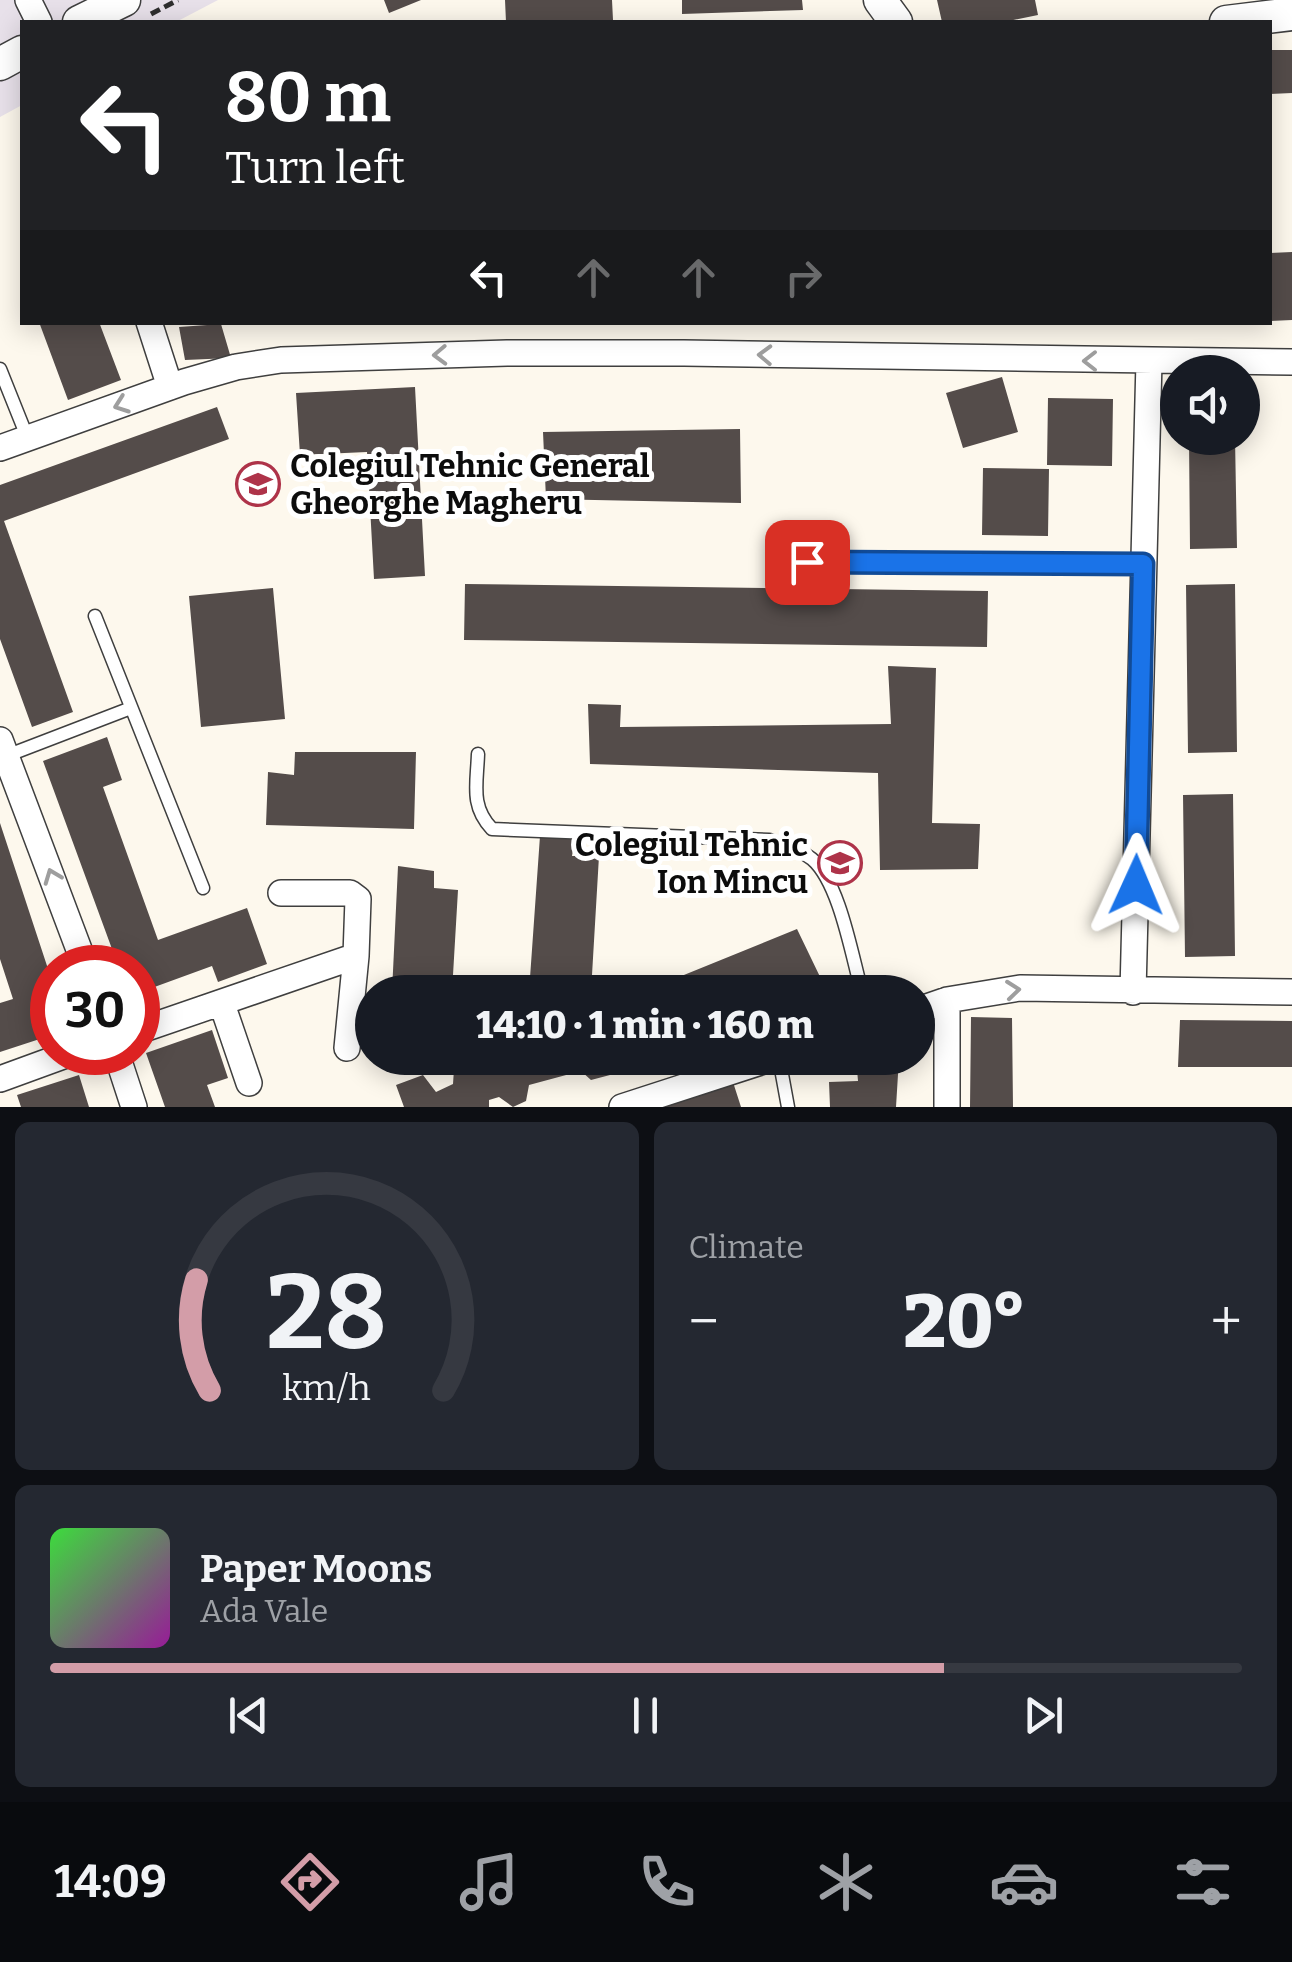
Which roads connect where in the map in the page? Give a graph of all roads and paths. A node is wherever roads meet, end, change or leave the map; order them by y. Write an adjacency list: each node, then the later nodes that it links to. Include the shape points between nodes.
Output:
1 (178, 0): 2 (path)
2 (137, 8): 4 (street)
3 (1292, 14): 5 (street)
4 (87, 20)
5 (1242, 20)
6 (149, 325): 10 (street)
7 (1149, 360): 8 (street); 10 (street, one-way to 10, via 470,354 281,360); 14 (street)
8 (1292, 362)
9 (0, 369): 11 (lane)
10 (170, 387): 11 (street, one-way to 11)
11 (28, 439): 12 (street)
12 (0, 448)
13 (807, 562): 14 (lane)
14 (1143, 564): 24 (street)
15 (95, 616): 16 (lane)
16 (131, 708): 17 (lane); 19 (lane)
17 (3, 748): 21 (street, one-way to 17)
18 (478, 754): 23 (lane, via 480,816 492,829 769,840 797,848 830,884)
19 (202, 888)
20 (281, 893): 22 (street, via 350,893 358,899)
21 (77, 945)
22 (356, 956): 27 (street); 30 (street)
23 (857, 975)
24 (1133, 992): 25 (street); 26 (street, one-way to 24, via 1020,988)
25 (1292, 992)
26 (946, 1000): 28 (street); 40 (street)
27 (222, 1004): 29 (street); 36 (street)
28 (935, 1004)
29 (160, 1024)
30 (346, 1048)
31 (30, 1068): 35 (street)
32 (124, 1075): 37 (street)
33 (723, 1075): 38 (street)
34 (780, 1075): 39 (lane)
35 (0, 1079)
36 (249, 1084)
37 (134, 1107)
38 (622, 1107)
39 (788, 1107)
40 (947, 1107)

